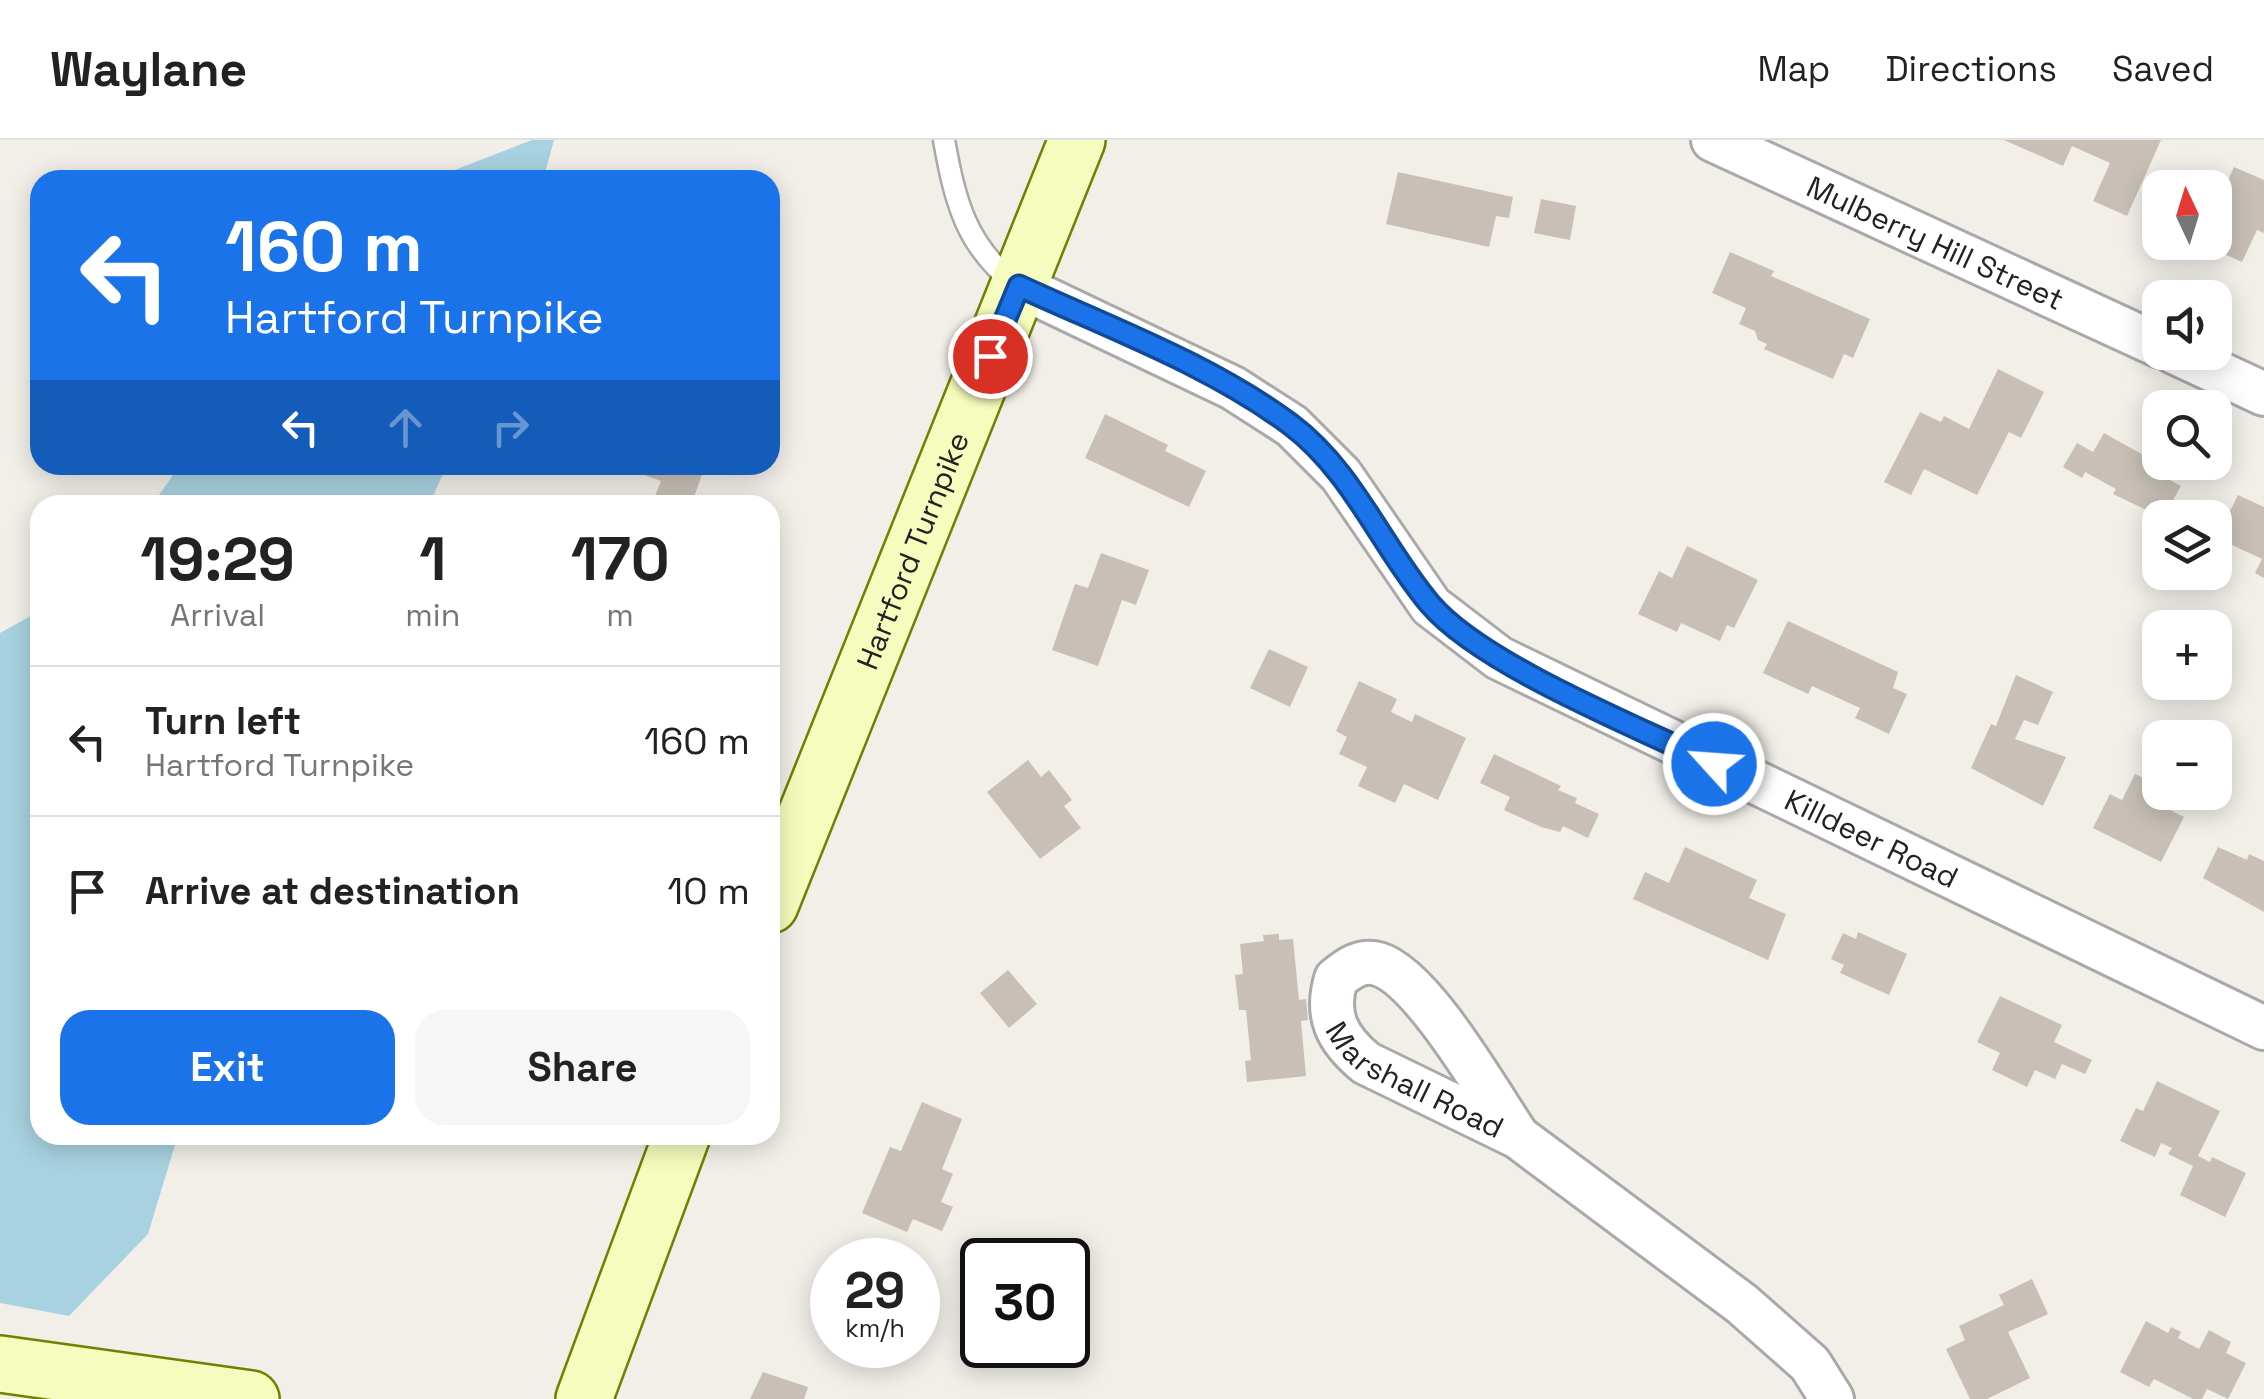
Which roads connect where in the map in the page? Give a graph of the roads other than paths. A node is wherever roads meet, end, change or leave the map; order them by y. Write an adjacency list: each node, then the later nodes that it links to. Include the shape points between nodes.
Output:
1 (944, 140): 4 (lane, via 980,254)
2 (1077, 140): 4 (main road, Hartford Turnpike)
3 (1713, 140): 5 (street, Mulberry Hill Street)
4 (1019, 286): 8 (main road, Hartford Turnpike); 9 (street, Killdeer Road, via 1233,388 1292,426 1341,475 1431,606 1500,658)
5 (2142, 338)
6 (2213, 370): 7 (street)
7 (2264, 394)
8 (780, 880)
9 (2264, 1028)
10 (1518, 1137): 10 (street, Marshall Road, via 1432,1010 1395,974 1363,962 1336,979 1331,1016 1348,1048); 15 (street, Marshall Road, via 1742,1304 1810,1364)
11 (678, 1145): 14 (main road)
12 (0, 1364): 13 (main road)
13 (251, 1399)
14 (584, 1399)
15 (1832, 1399)

